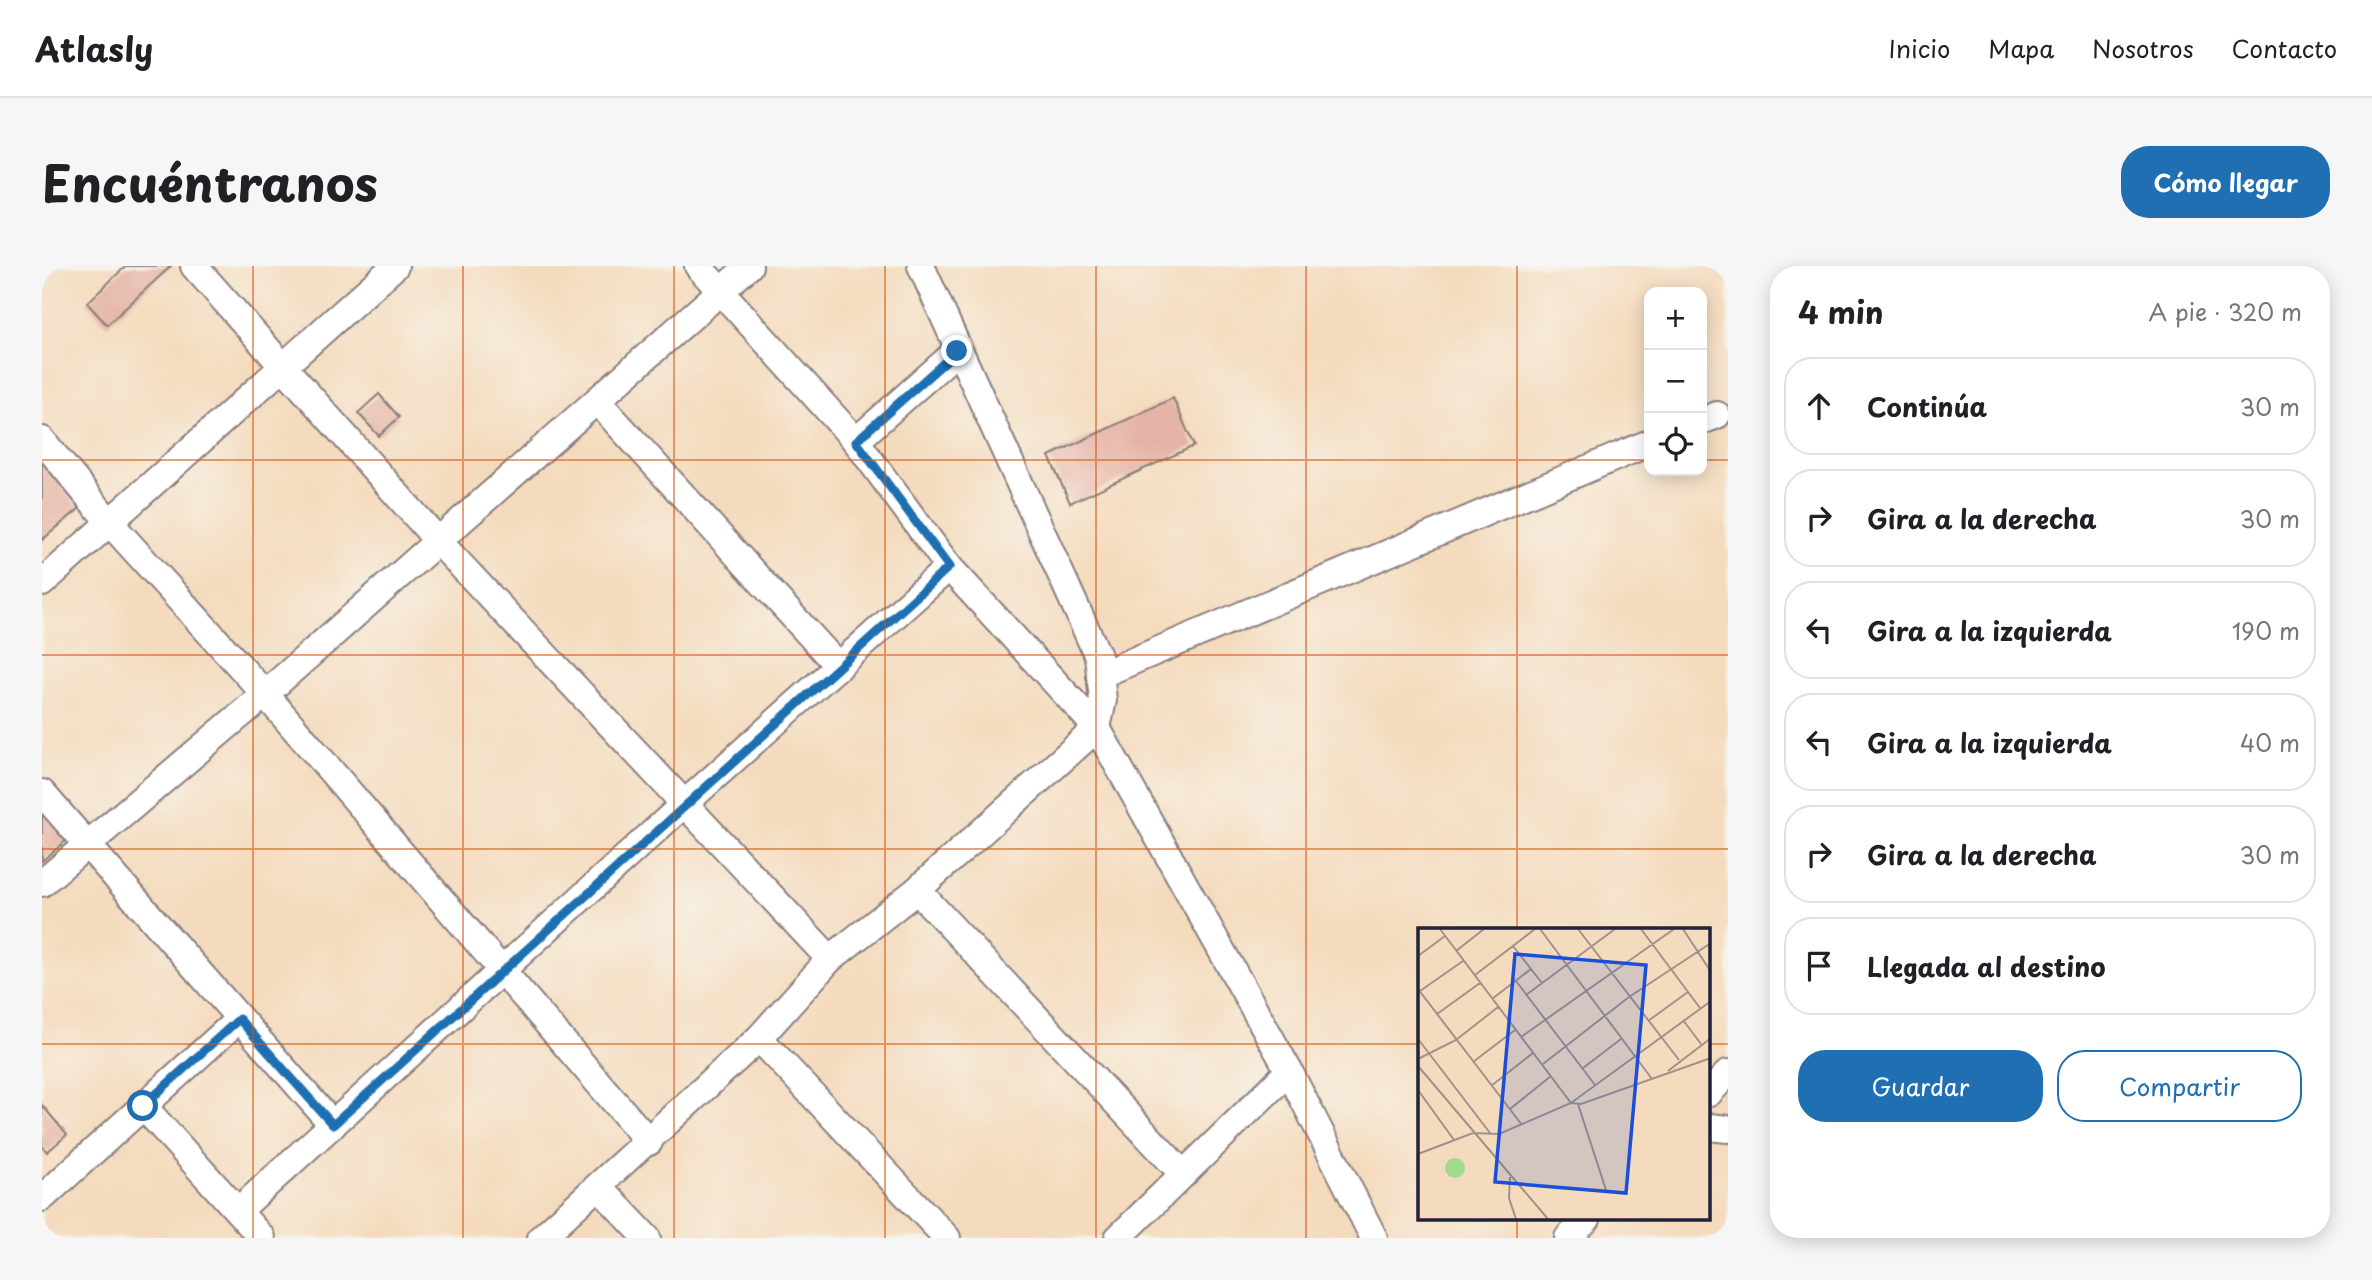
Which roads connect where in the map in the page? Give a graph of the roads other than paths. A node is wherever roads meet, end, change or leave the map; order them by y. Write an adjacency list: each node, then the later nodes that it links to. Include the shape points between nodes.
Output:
1 (194, 266): 8 (street)
2 (395, 266): 8 (street)
3 (698, 266): 6 (street)
4 (748, 266): 6 (street)
5 (921, 266): 7 (street)
6 (723, 291): 9 (street); 11 (street)
7 (957, 351): 11 (street); 18 (street, via 1098,656)
8 (281, 368): 13 (street); 14 (street)
9 (598, 402): 14 (street); 17 (street)
10 (42, 440): 13 (street)
11 (856, 441): 15 (street)
12 (1644, 445): 18 (street)
13 (111, 524): 16 (street); 19 (street)
14 (439, 542): 19 (street); 22 (street)
15 (949, 567): 17 (street); 20 (street)
16 (42, 583)
17 (839, 667): 22 (street)
18 (1100, 675): 20 (street, via 1103,700)
19 (265, 694): 23 (street); 27 (street)
20 (1097, 728): 25 (street); 30 (street)
21 (42, 793): 23 (street)
22 (683, 805): 26 (street); 27 (street)
23 (87, 842): 24 (street); 28 (street)
24 (42, 883)
25 (917, 890): 26 (street); 38 (street)
26 (830, 959): 29 (street)
27 (501, 970): 34 (street); 37 (street)
28 (239, 1019): 33 (street); 34 (street)
29 (759, 1038): 37 (street); 46 (street)
30 (1289, 1071): 38 (street); 48 (street)
31 (1728, 1073): 32 (street)
32 (1710, 1092)
33 (143, 1106): 40 (street); 41 (street)
34 (333, 1125): 41 (street)
35 (1710, 1127): 36 (street)
36 (1728, 1129)
37 (649, 1142): 39 (street)
38 (1183, 1174): 47 (street)
39 (599, 1187): 44 (street); 45 (street)
40 (42, 1198)
41 (238, 1212): 43 (street)
42 (1586, 1220): 49 (street)
43 (262, 1238)
44 (541, 1238)
45 (647, 1238)
46 (947, 1238)
47 (1118, 1238)
48 (1374, 1238)
49 (1568, 1238)

